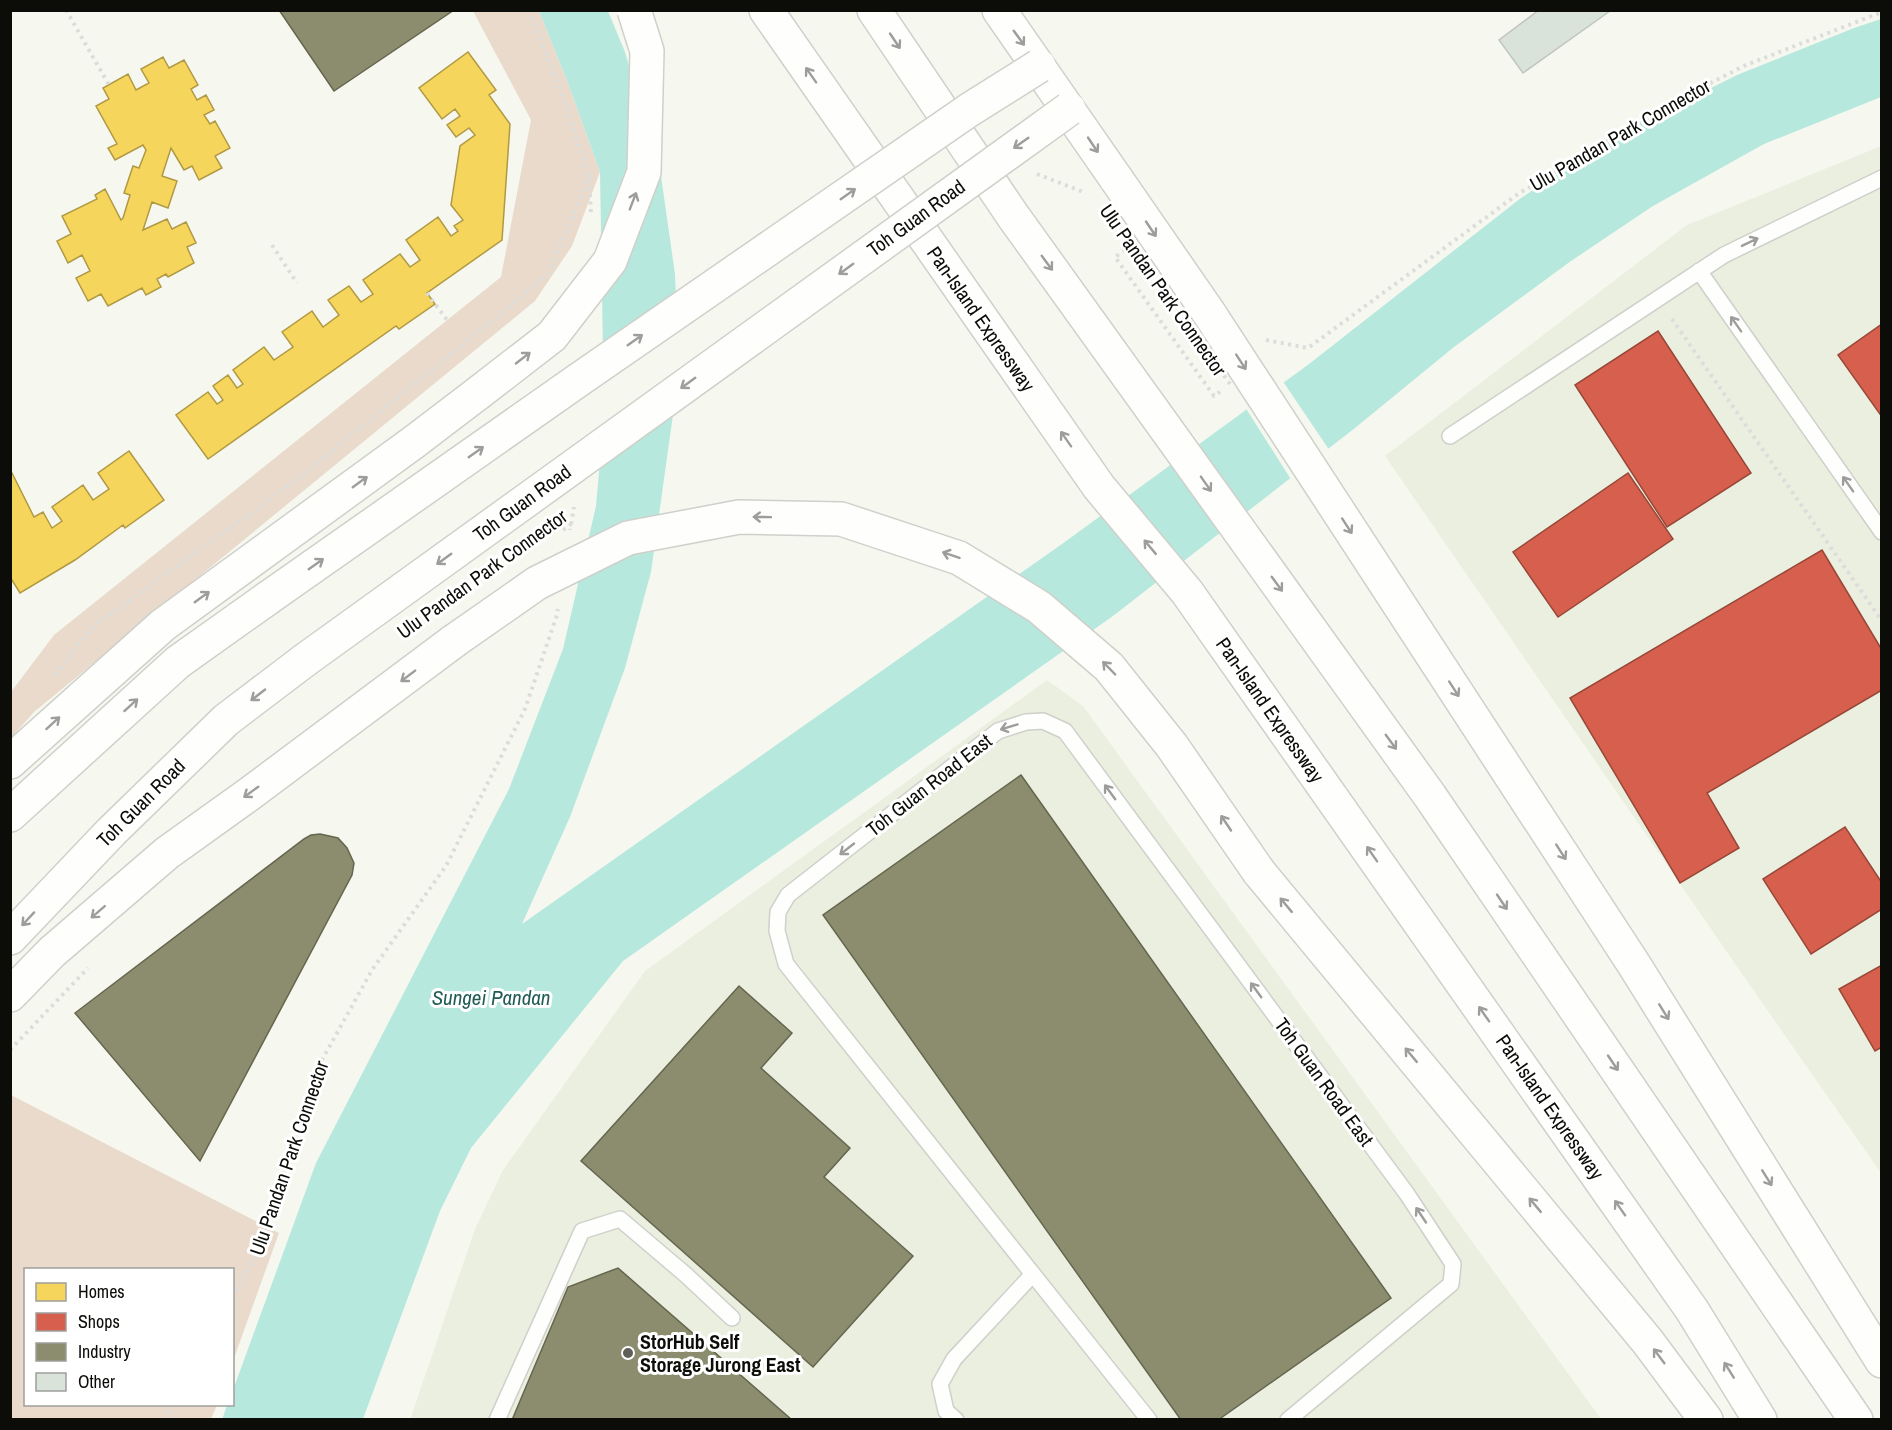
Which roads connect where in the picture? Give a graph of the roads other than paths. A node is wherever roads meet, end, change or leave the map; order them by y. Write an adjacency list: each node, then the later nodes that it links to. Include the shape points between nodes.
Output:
1 (634, 10): 11 (main road, one-way to 1, bridge, via 163,626 552,336 610,261 644,172 647,51)
2 (766, 10): 23 (main road, Pan-Island Expressway, one-way to 2, via 1692,1310 1188,592 1099,487)
3 (874, 10): 24 (main road, one-way to 24, via 1013,216 1437,806)
4 (999, 10): 5 (main road, one-way to 5)
5 (1039, 66): 6 (main road); 12 (main road, one-way to 5, bridge, via 178,662 577,381)
6 (1069, 109): 13 (main road, Toh Guan Road, one-way to 13, bridge, via 226,720); 17 (main road, one-way to 17, bridge, via 1209,313 1633,963)
7 (1881, 178): 8 (lane, one-way to 7)
8 (1699, 271): 9 (lane); 10 (lane, one-way to 8)
9 (1450, 436)
10 (1881, 532)
11 (10, 762)
12 (10, 815)
13 (10, 938)
14 (10, 995): 22 (main road, one-way to 14, bridge, via 1648,1342 1259,872 1172,746 1109,667 1039,607 959,558 841,519 739,517 628,538 537,583 167,853 52,952)
15 (1033, 1274): 19 (lane, via 954,1359 940,1384 945,1411); 20 (lane, Toh Guan Road East); 21 (lane, Toh Guan Road East, one-way to 15, via 1451,1284 1453,1264 1407,1194 1065,731 1043,721 998,730 788,895 778,912 777,931 786,964)
16 (732, 1318): 18 (lane, via 620,1219 582,1231)
17 (1881, 1361)
18 (497, 1419)
19 (956, 1419)
20 (1149, 1419)
21 (1288, 1419)
22 (1706, 1419)
23 (1760, 1419)
24 (1857, 1419)

